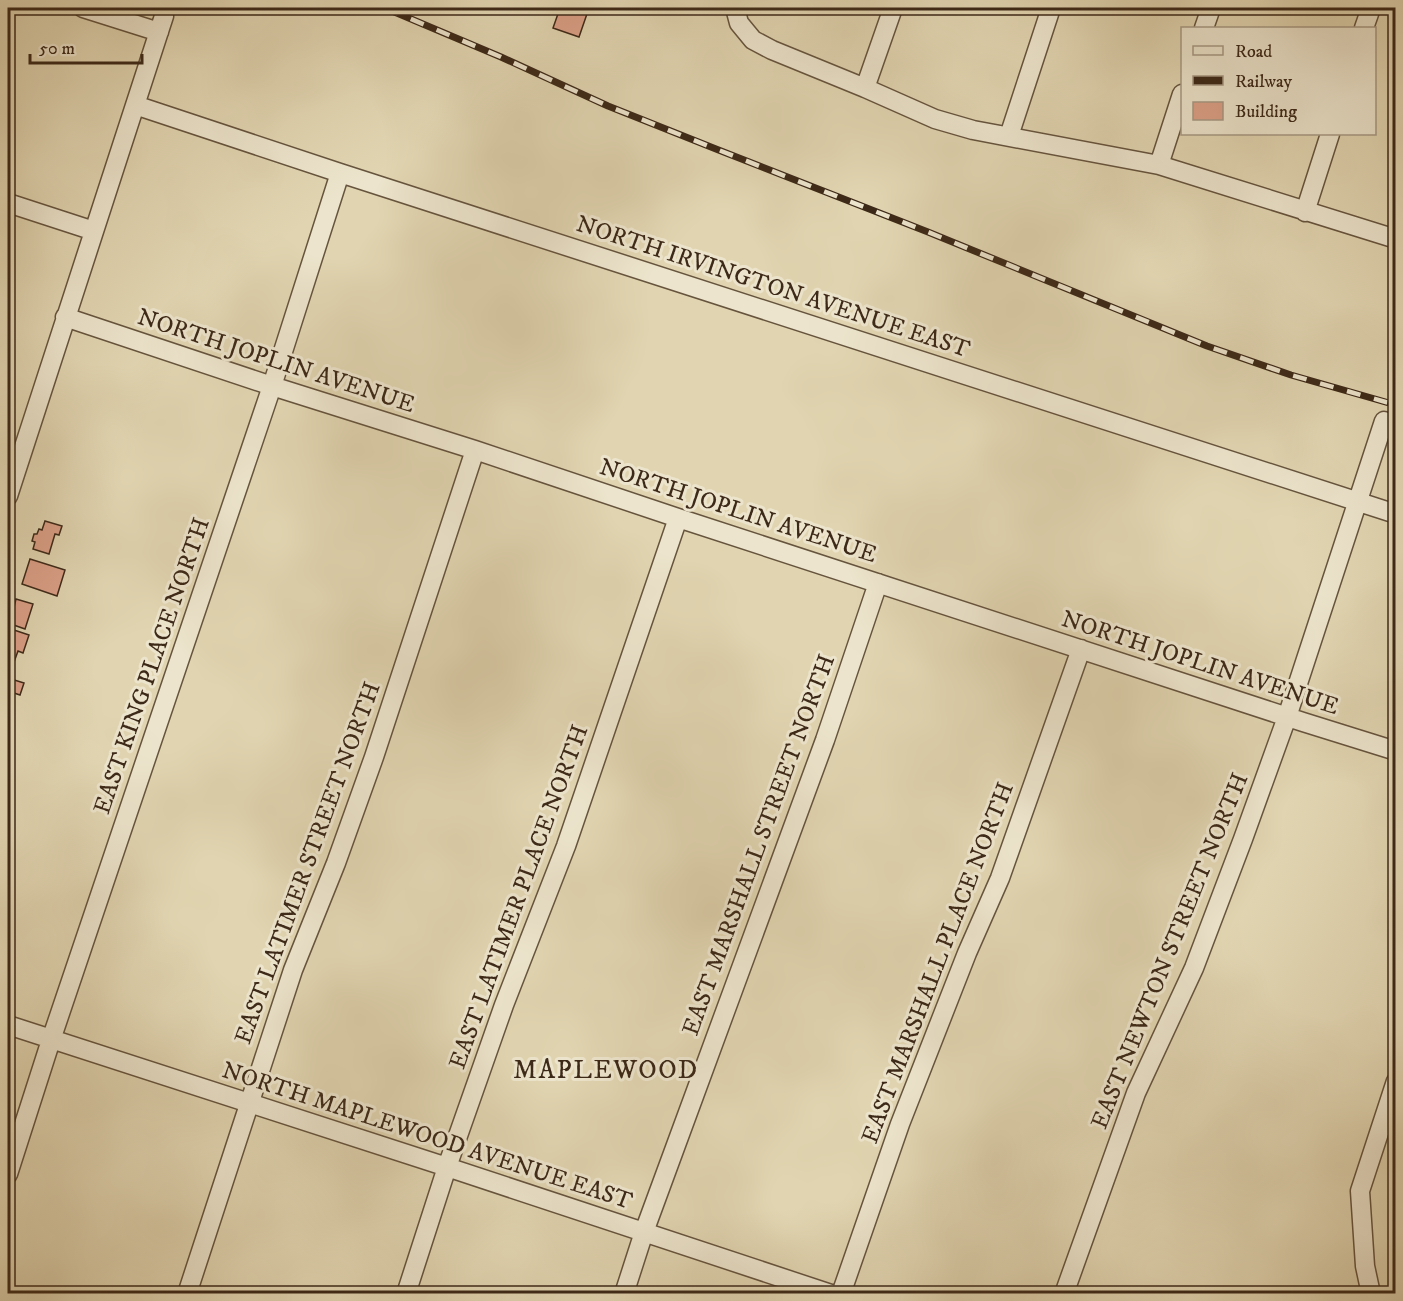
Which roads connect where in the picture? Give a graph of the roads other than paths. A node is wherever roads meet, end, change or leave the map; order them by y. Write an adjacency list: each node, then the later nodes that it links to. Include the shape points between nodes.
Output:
1 (83, 8): 11 (street, via 162,24)
2 (735, 8): 9 (street, via 739,23 753,40)
3 (892, 8): 9 (street)
4 (1051, 8): 13 (street)
5 (1211, 8): 7 (street)
6 (1371, 8): 8 (street)
7 (1204, 27)
8 (1364, 27)
9 (865, 88): 13 (street, via 936,119)
10 (1181, 97): 14 (street)
11 (135, 105): 15 (street, NORTH IRVINGTON AVENUE EAST); 18 (street)
12 (1330, 135): 17 (street)
13 (1009, 136): 14 (street)
14 (1159, 165): 17 (street)
15 (340, 173): 21 (street, EAST KING PLACE NORTH); 25 (street, NORTH IRVINGTON AVENUE EAST)
16 (8, 204): 18 (street)
17 (1305, 212): 19 (street)
18 (94, 231): 20 (street)
19 (1395, 239)
20 (66, 317): 21 (street, NORTH JOPLIN AVENUE); 24 (street)
21 (272, 386): 23 (street, NORTH JOPLIN AVENUE); 33 (street, EAST KING PLACE NORTH)
22 (1384, 421): 25 (street, EAST NEWTON STREET NORTH)
23 (475, 450): 27 (street, NORTH JOPLIN AVENUE); 35 (street, EAST LATIMER STREET NORTH, via 374,757 293,970)
24 (9, 486)
25 (1358, 502): 26 (street, NORTH IRVINGTON AVENUE EAST); 30 (street, EAST NEWTON STREET NORTH)
26 (1395, 514)
27 (678, 518): 28 (street, NORTH JOPLIN AVENUE); 36 (street, EAST LATIMER PLACE NORTH, via 566,846)
28 (878, 583): 29 (street, NORTH JOPLIN AVENUE); 38 (street, EAST MARSHALL STREET NORTH, via 825,740)
29 (1081, 649): 30 (street, NORTH JOPLIN AVENUE); 43 (street, EAST MARSHALL PLACE NORTH, via 1000,878 900,1124)
30 (1287, 717): 31 (street, NORTH JOPLIN AVENUE); 44 (street, EAST NEWTON STREET NORTH, via 1194,968 1136,1094)
31 (1395, 751)
32 (8, 1025): 33 (street, NORTH MAPLEWOOD AVENUE EAST)
33 (51, 1040): 35 (street, NORTH MAPLEWOOD AVENUE EAST); 37 (street, EAST KING PLACE NORTH)
34 (1395, 1081): 45 (street, via 1360,1191 1365,1266)
35 (249, 1103): 36 (street, NORTH MAPLEWOOD AVENUE EAST); 39 (street, EAST LATIMER STREET NORTH)
36 (447, 1167): 38 (street, NORTH MAPLEWOOD AVENUE EAST); 40 (street, EAST LATIMER PLACE NORTH)
37 (8, 1174)
38 (644, 1232): 41 (street, EAST MARSHALL STREET NORTH); 42 (street, NORTH MAPLEWOOD AVENUE EAST)
39 (187, 1293)
40 (406, 1293)
41 (624, 1293)
42 (831, 1293)
43 (841, 1293)
44 (1064, 1293)
45 (1371, 1293)

